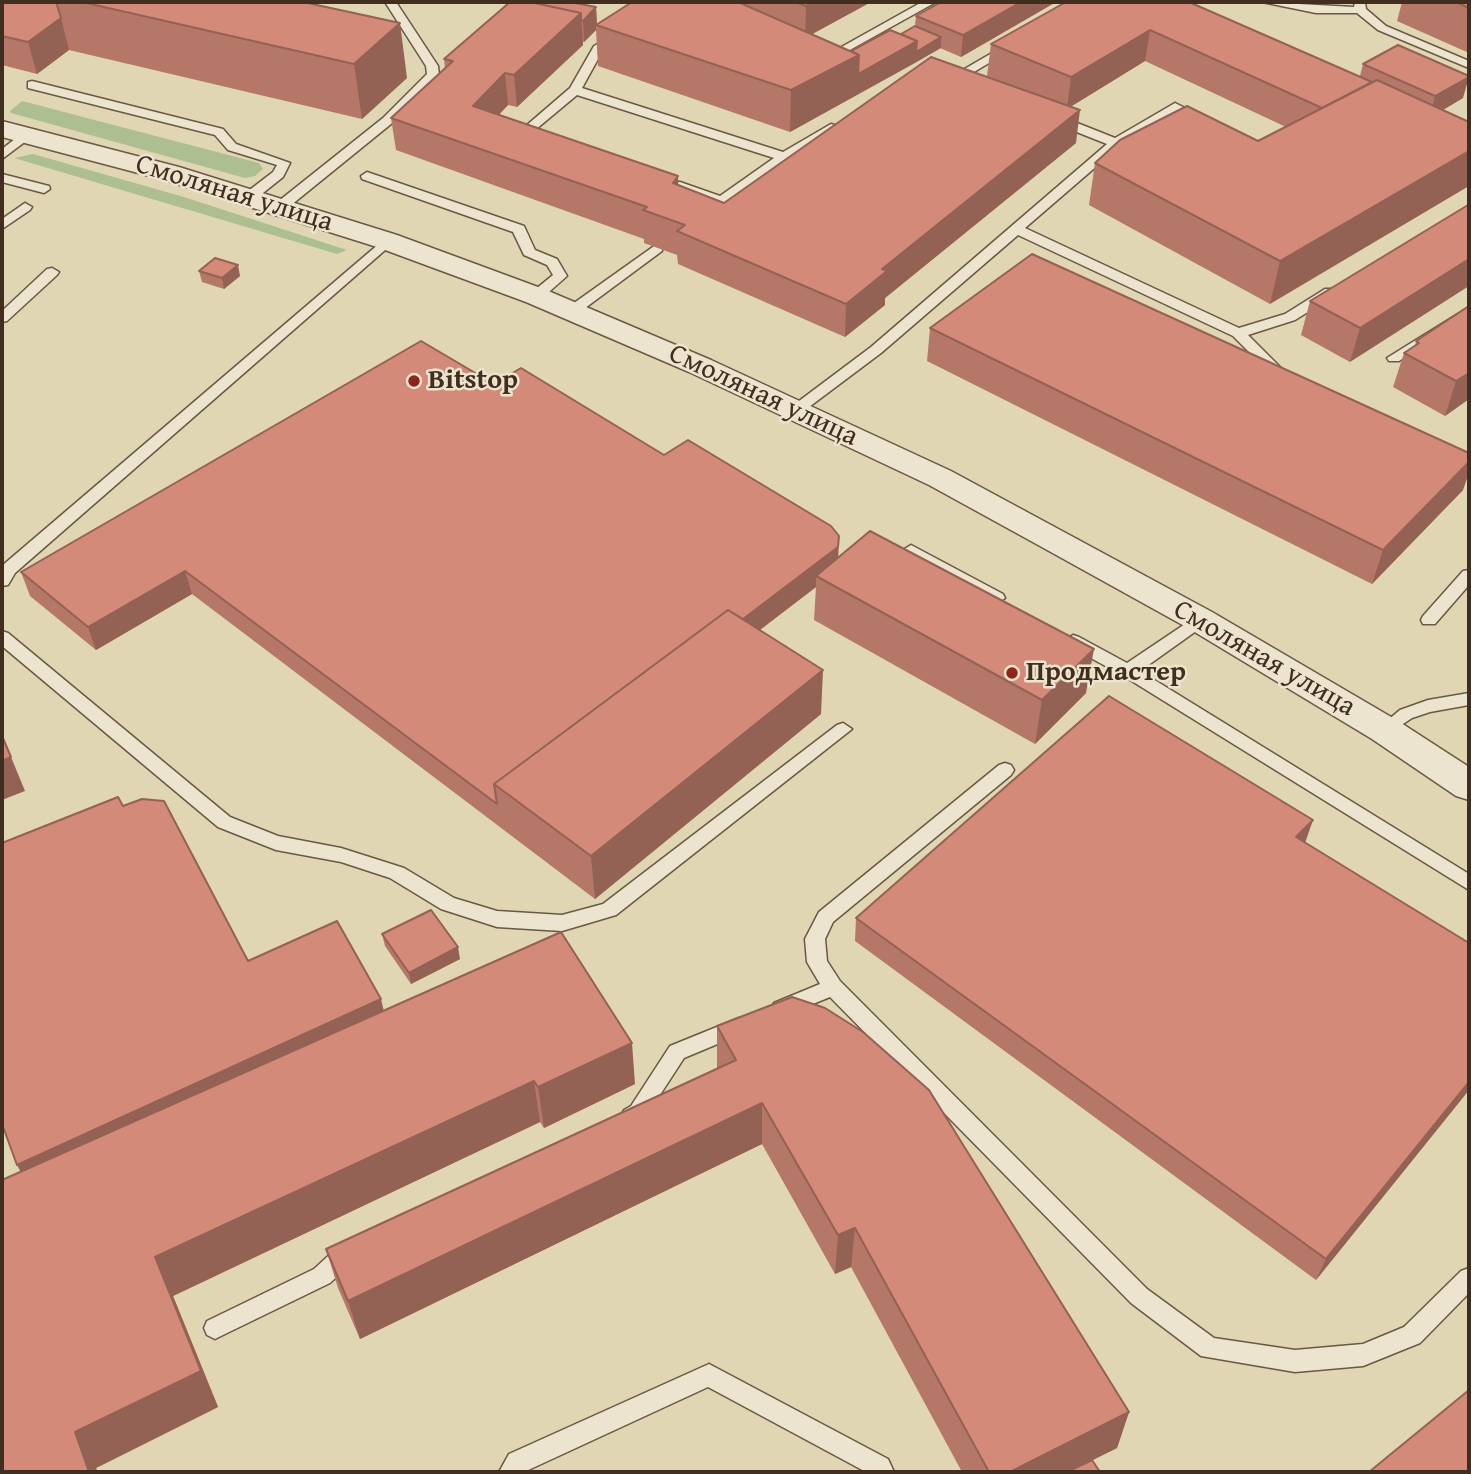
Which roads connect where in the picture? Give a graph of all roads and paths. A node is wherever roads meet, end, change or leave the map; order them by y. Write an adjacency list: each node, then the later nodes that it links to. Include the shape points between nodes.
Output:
1 (391, 2): 27 (lane, via 432,66 433,75 387,121)
2 (930, 2): 7 (lane, via 821,62)
3 (1268, 2): 4 (lane, via 1316,10)
4 (1360, 6): 8 (lane, via 1382,28)
5 (629, 28): 11 (lane, via 598,48)
6 (1025, 38): 9 (lane)
7 (809, 57)
8 (1469, 65)
9 (954, 79)
10 (32, 85): 24 (lane, via 219,131 232,147 284,163 278,174)
11 (575, 90): 16 (lane, via 526,131); 19 (lane)
12 (1042, 113): 17 (lane)
13 (844, 121): 19 (lane)
14 (1212, 124): 17 (lane, via 1175,107)
15 (15, 132): 18 (lane); 24 (street, Смоляная улица)
16 (552, 140)
17 (1116, 143): 30 (lane)
18 (2, 155)
19 (784, 157): 25 (lane)
20 (367, 176): 35 (lane, via 519,229 529,252 558,269 559,276)
21 (2, 178): 23 (lane)
22 (656, 178): 25 (lane)
23 (44, 189)
24 (248, 198): 27 (street, Смоляная улица)
25 (721, 201): 28 (lane)
26 (24, 207): 29 (lane)
27 (280, 207): 31 (street, Смоляная улица)
28 (692, 223)
29 (2, 225)
30 (1016, 229): 39 (lane); 42 (lane, via 876,350)
31 (387, 241): 35 (street, Смоляная улица); 45 (lane, via 9,569)
32 (657, 248): 36 (lane)
33 (52, 272): 38 (lane)
34 (1346, 282): 39 (lane, via 1290,317)
35 (536, 296): 36 (street, Смоляная улица)
36 (572, 311): 42 (street, Смоляная улица)
37 (1469, 311): 40 (lane)
38 (2, 318)
39 (1238, 333): 41 (lane, via 1275,373)
40 (1394, 358)
41 (1299, 386)
42 (796, 410): 47 (street, Смоляная улица, via 940,478)
43 (911, 550): 46 (lane)
44 (1469, 575): 48 (lane)
45 (2, 581)
46 (1008, 604)
47 (1200, 620): 51 (lane); 54 (street, Смоляная улица)
48 (1429, 620)
49 (1056, 631): 51 (lane)
50 (2, 637): 53 (lane, via 224,822 276,843 341,855 397,873 448,904 497,919 562,923 609,910)
51 (1128, 671): 57 (lane)
52 (1469, 699): 54 (lane, via 1417,710)
53 (843, 729)
54 (1385, 730): 56 (street, Смоляная улица)
55 (1005, 770): 58 (lane, via 826,917 815,939 817,962)
56 (1469, 786)
57 (1469, 883)
58 (832, 987): 59 (lane, via 677,1052 639,1112); 61 (lane, via 1139,1296 1209,1348 1295,1361 1363,1354 1412,1335)
59 (613, 1124)
60 (361, 1240): 62 (lane, via 322,1276)
61 (1469, 1278)
62 (215, 1328)
63 (511, 1472): 64 (lane, via 517,1462 709,1375)
64 (882, 1472)

